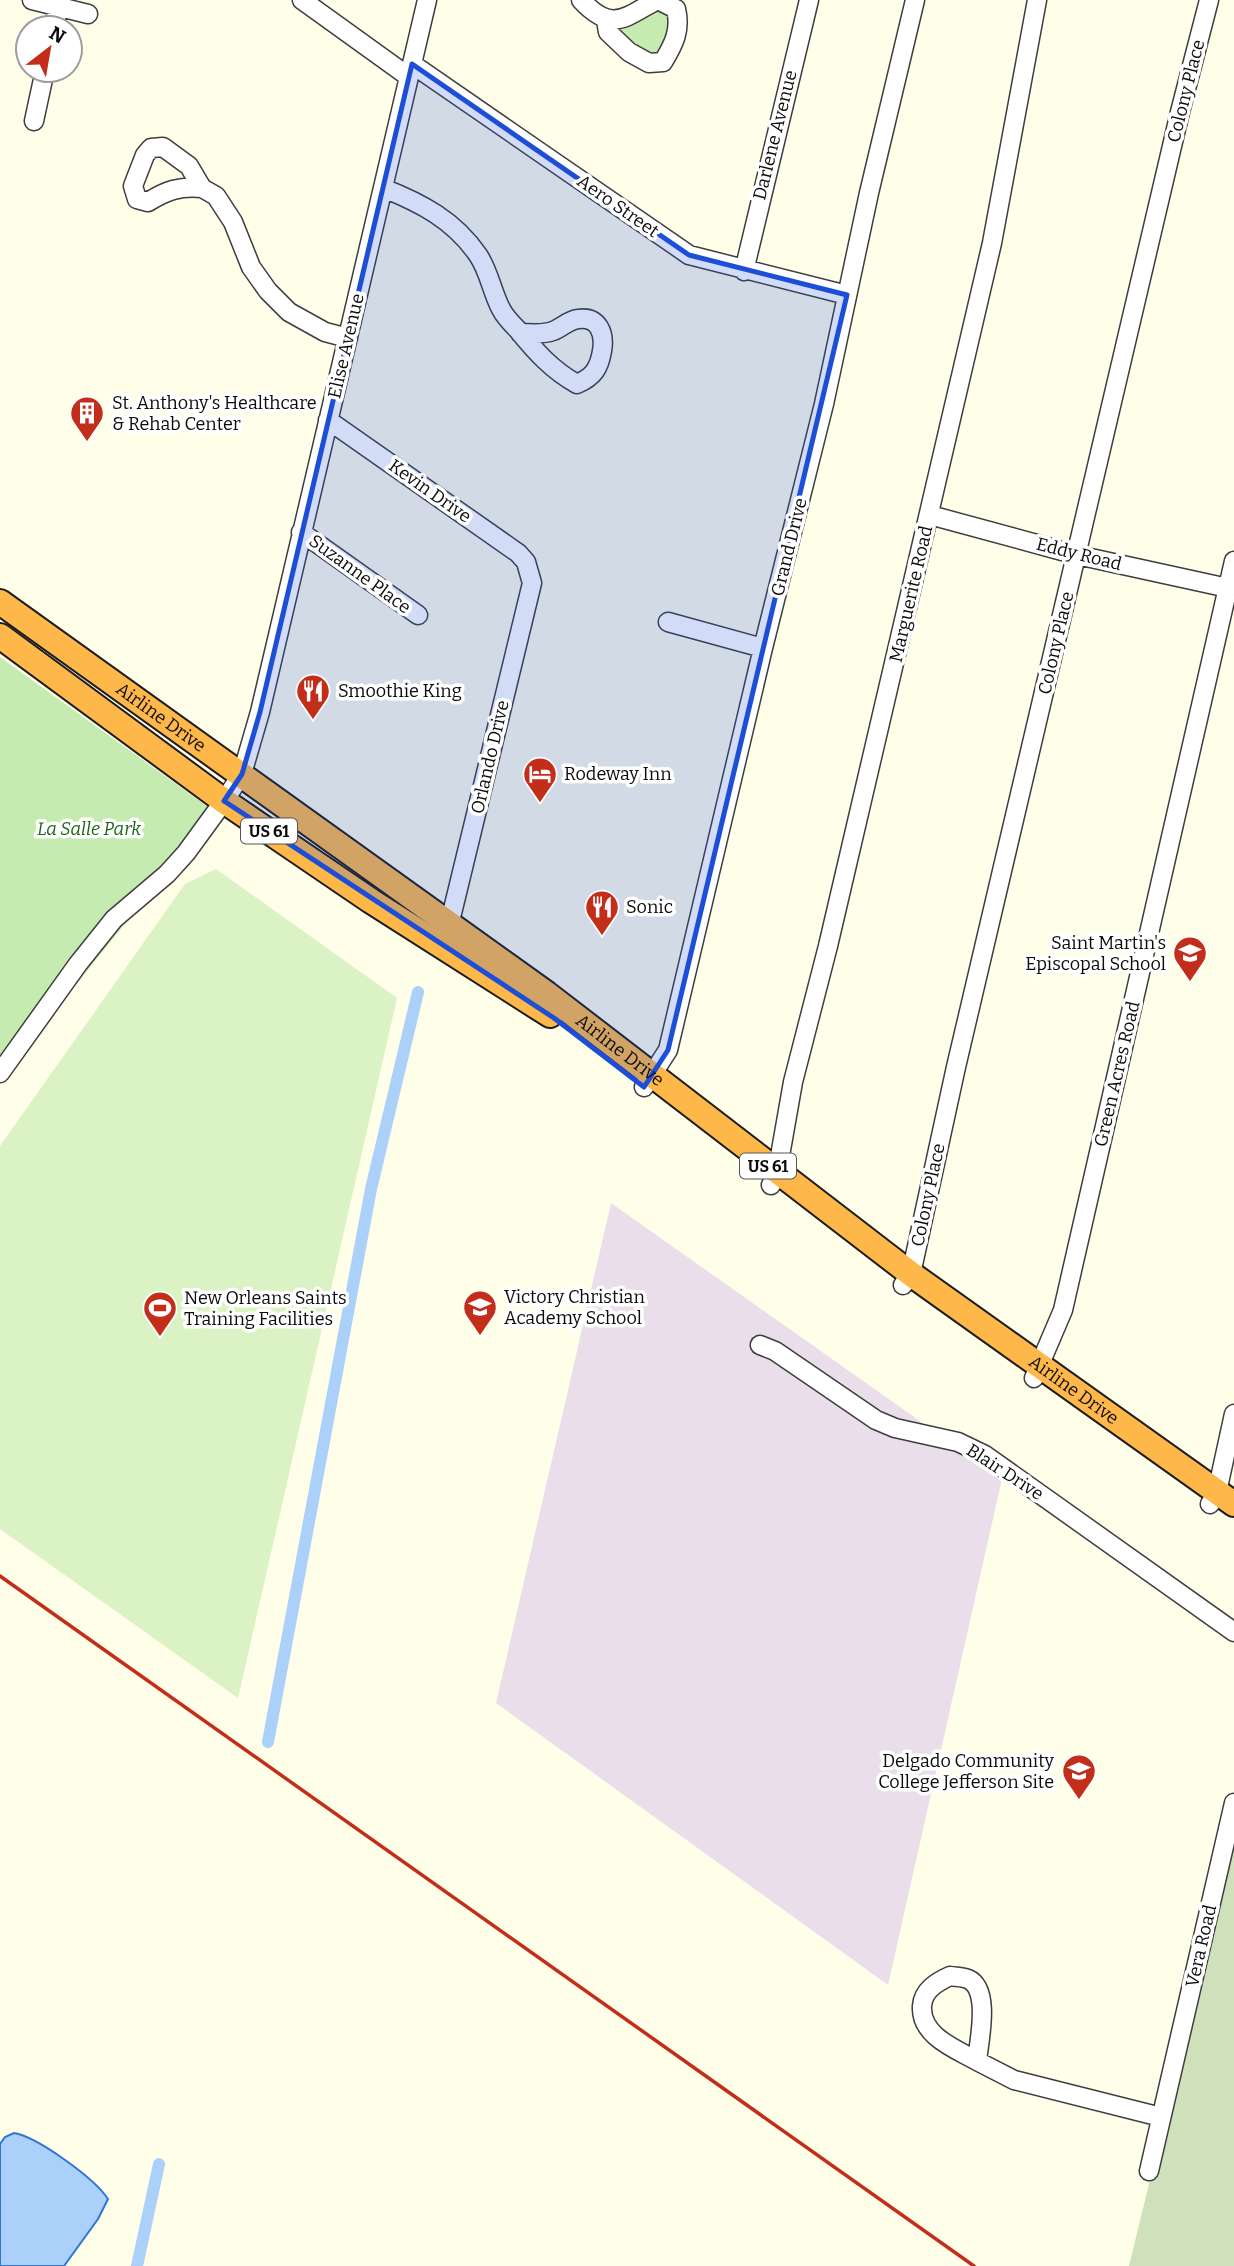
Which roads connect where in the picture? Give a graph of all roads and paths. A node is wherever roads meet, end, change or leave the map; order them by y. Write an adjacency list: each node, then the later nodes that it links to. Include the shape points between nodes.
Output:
1 (32, 0): 10 (street)
2 (302, 0): 14 (street, Aero Street)
3 (427, 0): 14 (street, Elise Avenue)
4 (581, 0): 13 (street)
5 (657, 0): 13 (street, via 622,19); 13 (street, via 676,9 680,24 663,62 649,62 629,52 608,32)
6 (809, 0): 19 (street, Darlene Avenue)
7 (915, 0): 20 (street, Grand Drive)
8 (1037, 0): 24 (street, Marguerite Road, via 992,243)
9 (1209, 0): 26 (street, Colony Place)
10 (58, 6): 11 (street); 12 (street)
11 (57, 14)
12 (88, 14)
13 (606, 20)
14 (410, 71): 18 (street, Elise Avenue); 19 (street, Aero Street, via 688,255)
15 (42, 84): 16 (street)
16 (34, 121)
17 (202, 188): 22 (street, via 216,196 233,222 251,267 268,291 289,312 325,332)
18 (383, 188): 21 (street, via 433,210 455,228 479,257 502,312); 22 (street, Elise Avenue)
19 (744, 271): 20 (street, Aero Street)
20 (848, 295): 34 (street, Grand Drive)
21 (520, 334): 21 (street, via 552,332 578,319 590,320 604,337 597,369 577,384 558,373)
22 (348, 338): 23 (street, Elise Avenue)
23 (328, 420): 25 (street, Elise Avenue); 28 (street, Kevin Drive, via 518,552)
24 (930, 515): 26 (street, Eddy Road); 41 (street, Marguerite Road, via 793,1082)
25 (302, 532): 31 (street, Suzanne Place); 35 (street, Elise Avenue)
26 (1077, 555): 29 (street, Eddy Road); 42 (street, Colony Place)
27 (1234, 561): 29 (street, Green Acres Road)
28 (528, 567): 37 (street, Orlando Drive, via 532,583)
29 (1228, 588): 44 (street, Green Acres Road, via 1063,1310)
30 (0, 602): 35 (highway, Airline Drive / US 61)
31 (418, 615)
32 (668, 622): 34 (street)
33 (0, 636): 36 (highway, Airline Drive / US 61)
34 (764, 648): 40 (street, Grand Drive, via 668,1049)
35 (242, 774): 36 (street, Elise Avenue); 37 (highway, Airline Drive / US 61)
36 (224, 801): 38 (highway, Airline Drive / US 61); 39 (street, Elise Avenue, via 187,853 114,919)
37 (450, 923): 38 (street, Orlando Drive); 40 (highway, Airline Drive / US 61, via 547,994)
38 (442, 947): 40 (highway, Airline Drive / US 61)
39 (0, 1073)
40 (648, 1081): 41 (highway, Airline Drive / US 61)
41 (774, 1179): 42 (highway, Airline Drive / US 61)
42 (907, 1280): 44 (highway, Airline Drive / US 61)
43 (760, 1345): 48 (street, Blair Drive, via 876,1420 957,1442 985,1455)
44 (1037, 1372): 46 (highway, Airline Drive / US 61)
45 (1234, 1414): 46 (street)
46 (1220, 1500): 47 (highway, Airline Drive / US 61)
47 (1234, 1521)
48 (1232, 1626)
49 (1234, 1803): 51 (street, Vera Road)
50 (977, 2061): 50 (street, via 938,2038 922,2016 927,1992 950,1976 970,1980 980,1992); 51 (street, via 1014,2080)
51 (1161, 2117): 52 (street, Vera Road)
52 (1149, 2171)

